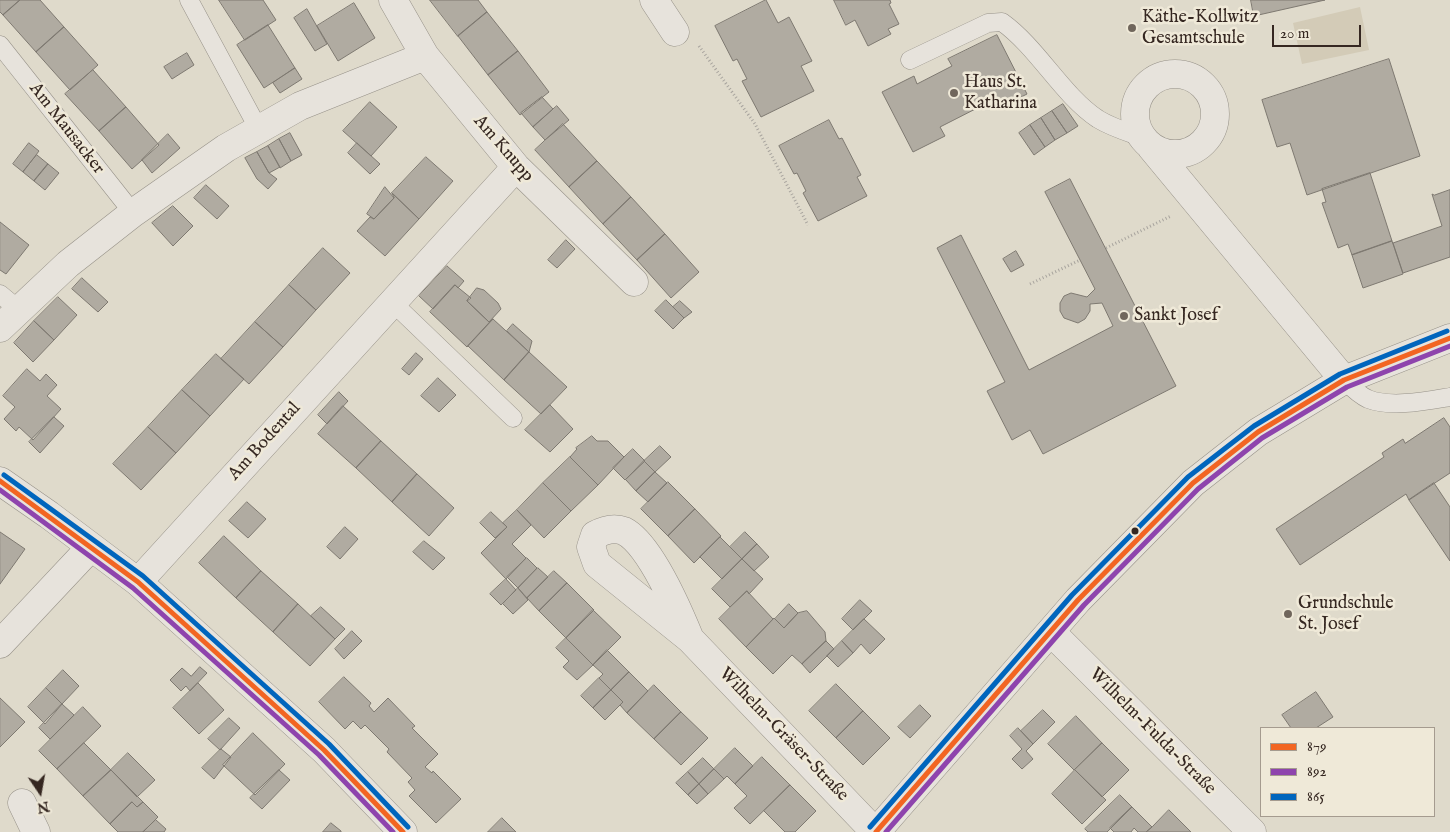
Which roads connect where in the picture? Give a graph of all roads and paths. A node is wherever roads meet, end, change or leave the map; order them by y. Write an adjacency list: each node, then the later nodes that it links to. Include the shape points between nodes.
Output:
1 (189, 0): 8 (lane)
2 (393, 0): 6 (street, Am Knupp)
3 (654, 0): 4 (street)
4 (675, 32): 13 (path, via 696,42 755,124)
5 (0, 45): 12 (lane, Am Mausacker)
6 (424, 56): 8 (street, via 300,106); 10 (street, Am Knupp)
7 (910, 60): 9 (lane, via 988,23 1002,22 1098,118)
8 (258, 128): 12 (street)
9 (1146, 142): 11 (street)
10 (516, 166): 16 (street, Am Knupp); 18 (street, Am Bodental)
11 (1196, 203): 14 (path); 21 (street)
12 (133, 213): 19 (street)
13 (808, 225)
14 (1106, 248)
15 (1080, 260): 17 (path)
16 (634, 282)
17 (1030, 284)
18 (391, 302): 23 (lane); 26 (street, Am Bodental)
19 (6, 310)
20 (1450, 338): 21 (street)
21 (1344, 380): 22 (lane, via 1370,400 1385,402); 27 (street, via 1258,432 1193,484 1106,570)
22 (1450, 397)
23 (513, 418)
24 (0, 481): 25 (street)
25 (91, 547): 26 (street); 29 (street)
26 (138, 582): 32 (street, via 324,750)
27 (1051, 632): 33 (street); 34 (street, Wilhelm-Fulda-Straße)
28 (690, 639): 33 (street, Wilhelm-Gräser-Straße)
29 (0, 644)
30 (22, 804): 31 (street)
31 (36, 832)
32 (403, 832)
33 (876, 832)
34 (1252, 832)

